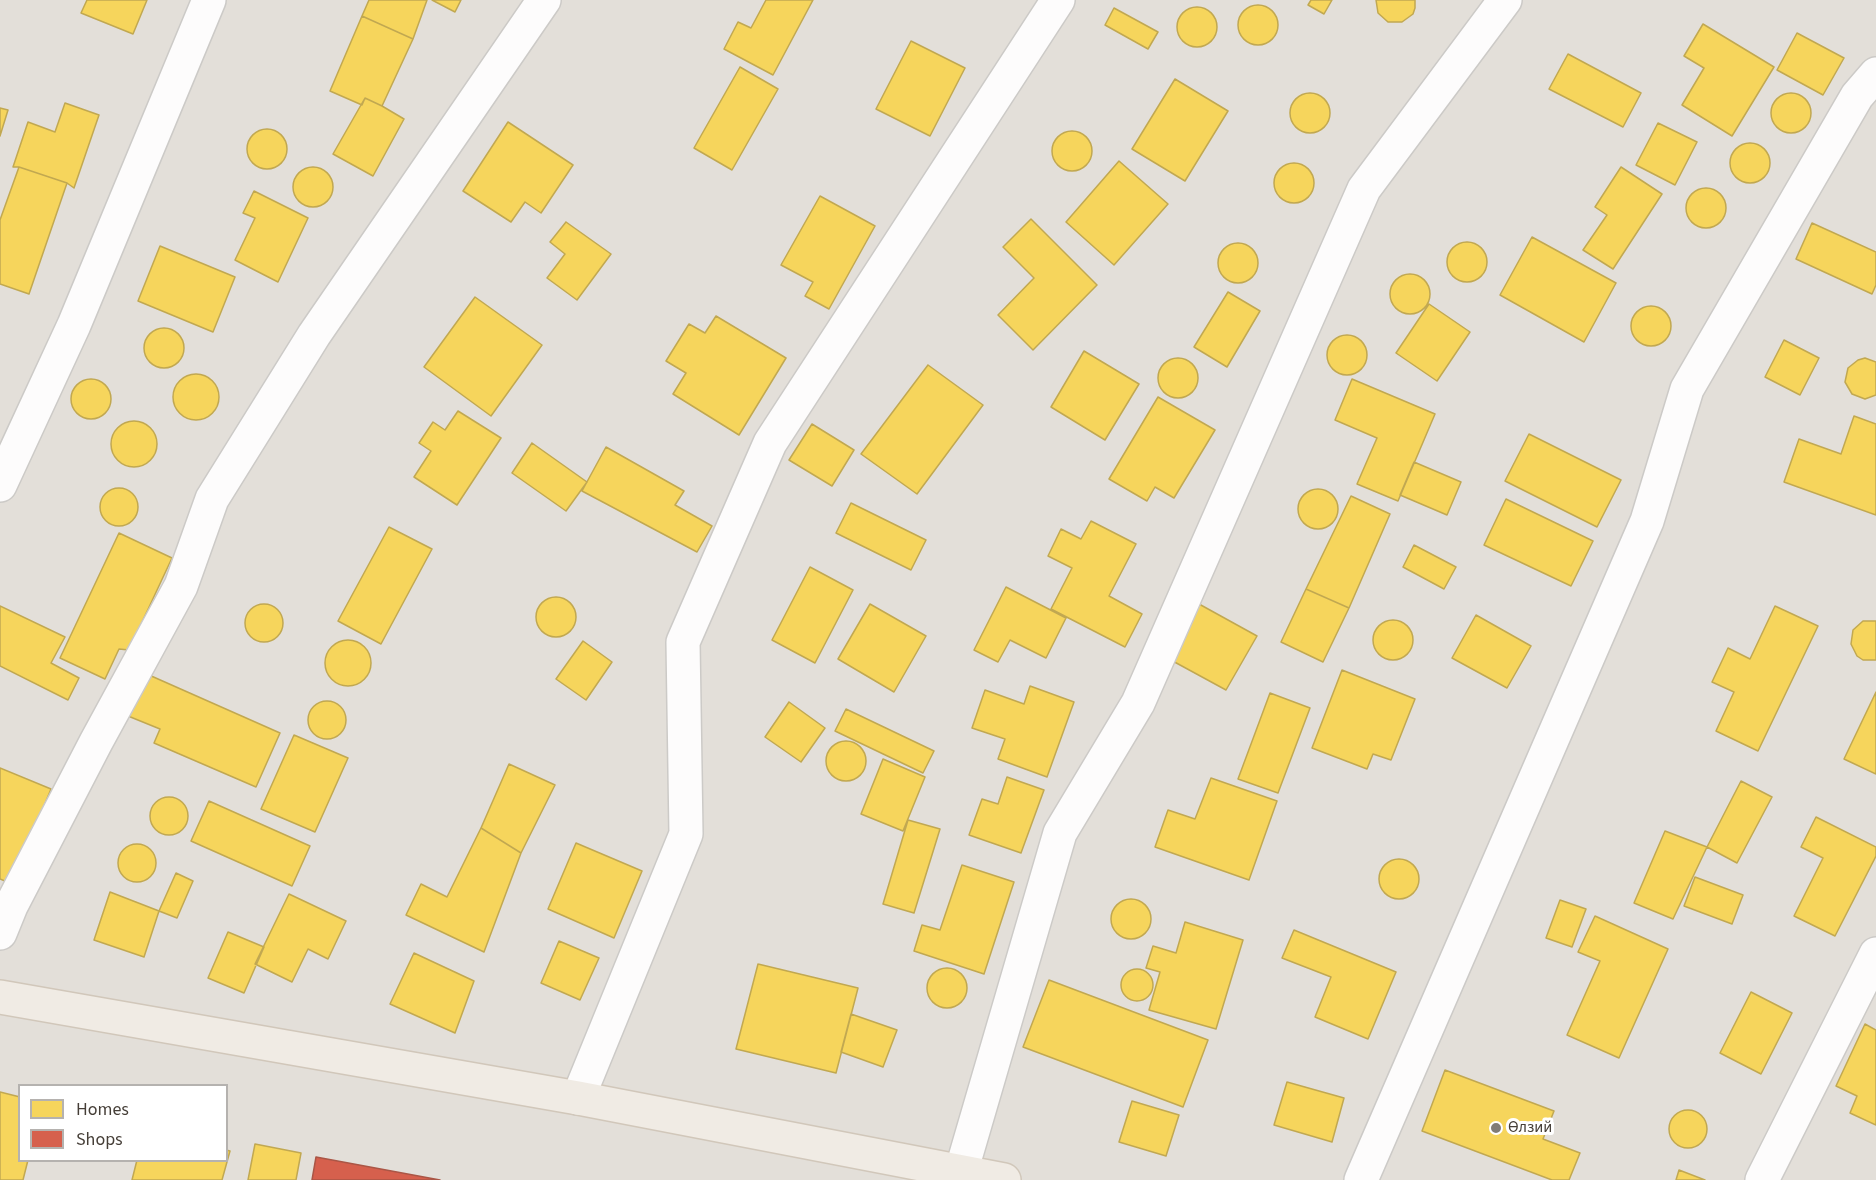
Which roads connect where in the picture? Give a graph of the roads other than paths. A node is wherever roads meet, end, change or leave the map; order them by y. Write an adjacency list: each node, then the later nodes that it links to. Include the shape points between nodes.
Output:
1 (209, 0): 6 (street, via 74,325)
2 (544, 0): 7 (street, via 314,335 212,499 181,586 96,742)
3 (1058, 0): 10 (street, via 777,433 683,642 686,834)
4 (1505, 0): 11 (street, via 1364,189 1138,703 1060,833)
5 (1876, 74): 13 (street, via 1857,96 1687,389 1647,521)
6 (0, 485)
7 (0, 933)
8 (1876, 954): 14 (street)
9 (0, 997): 10 (main road)
10 (578, 1098): 11 (main road)
11 (961, 1172): 12 (main road)
12 (1004, 1180)
13 (1360, 1180)
14 (1762, 1180)

